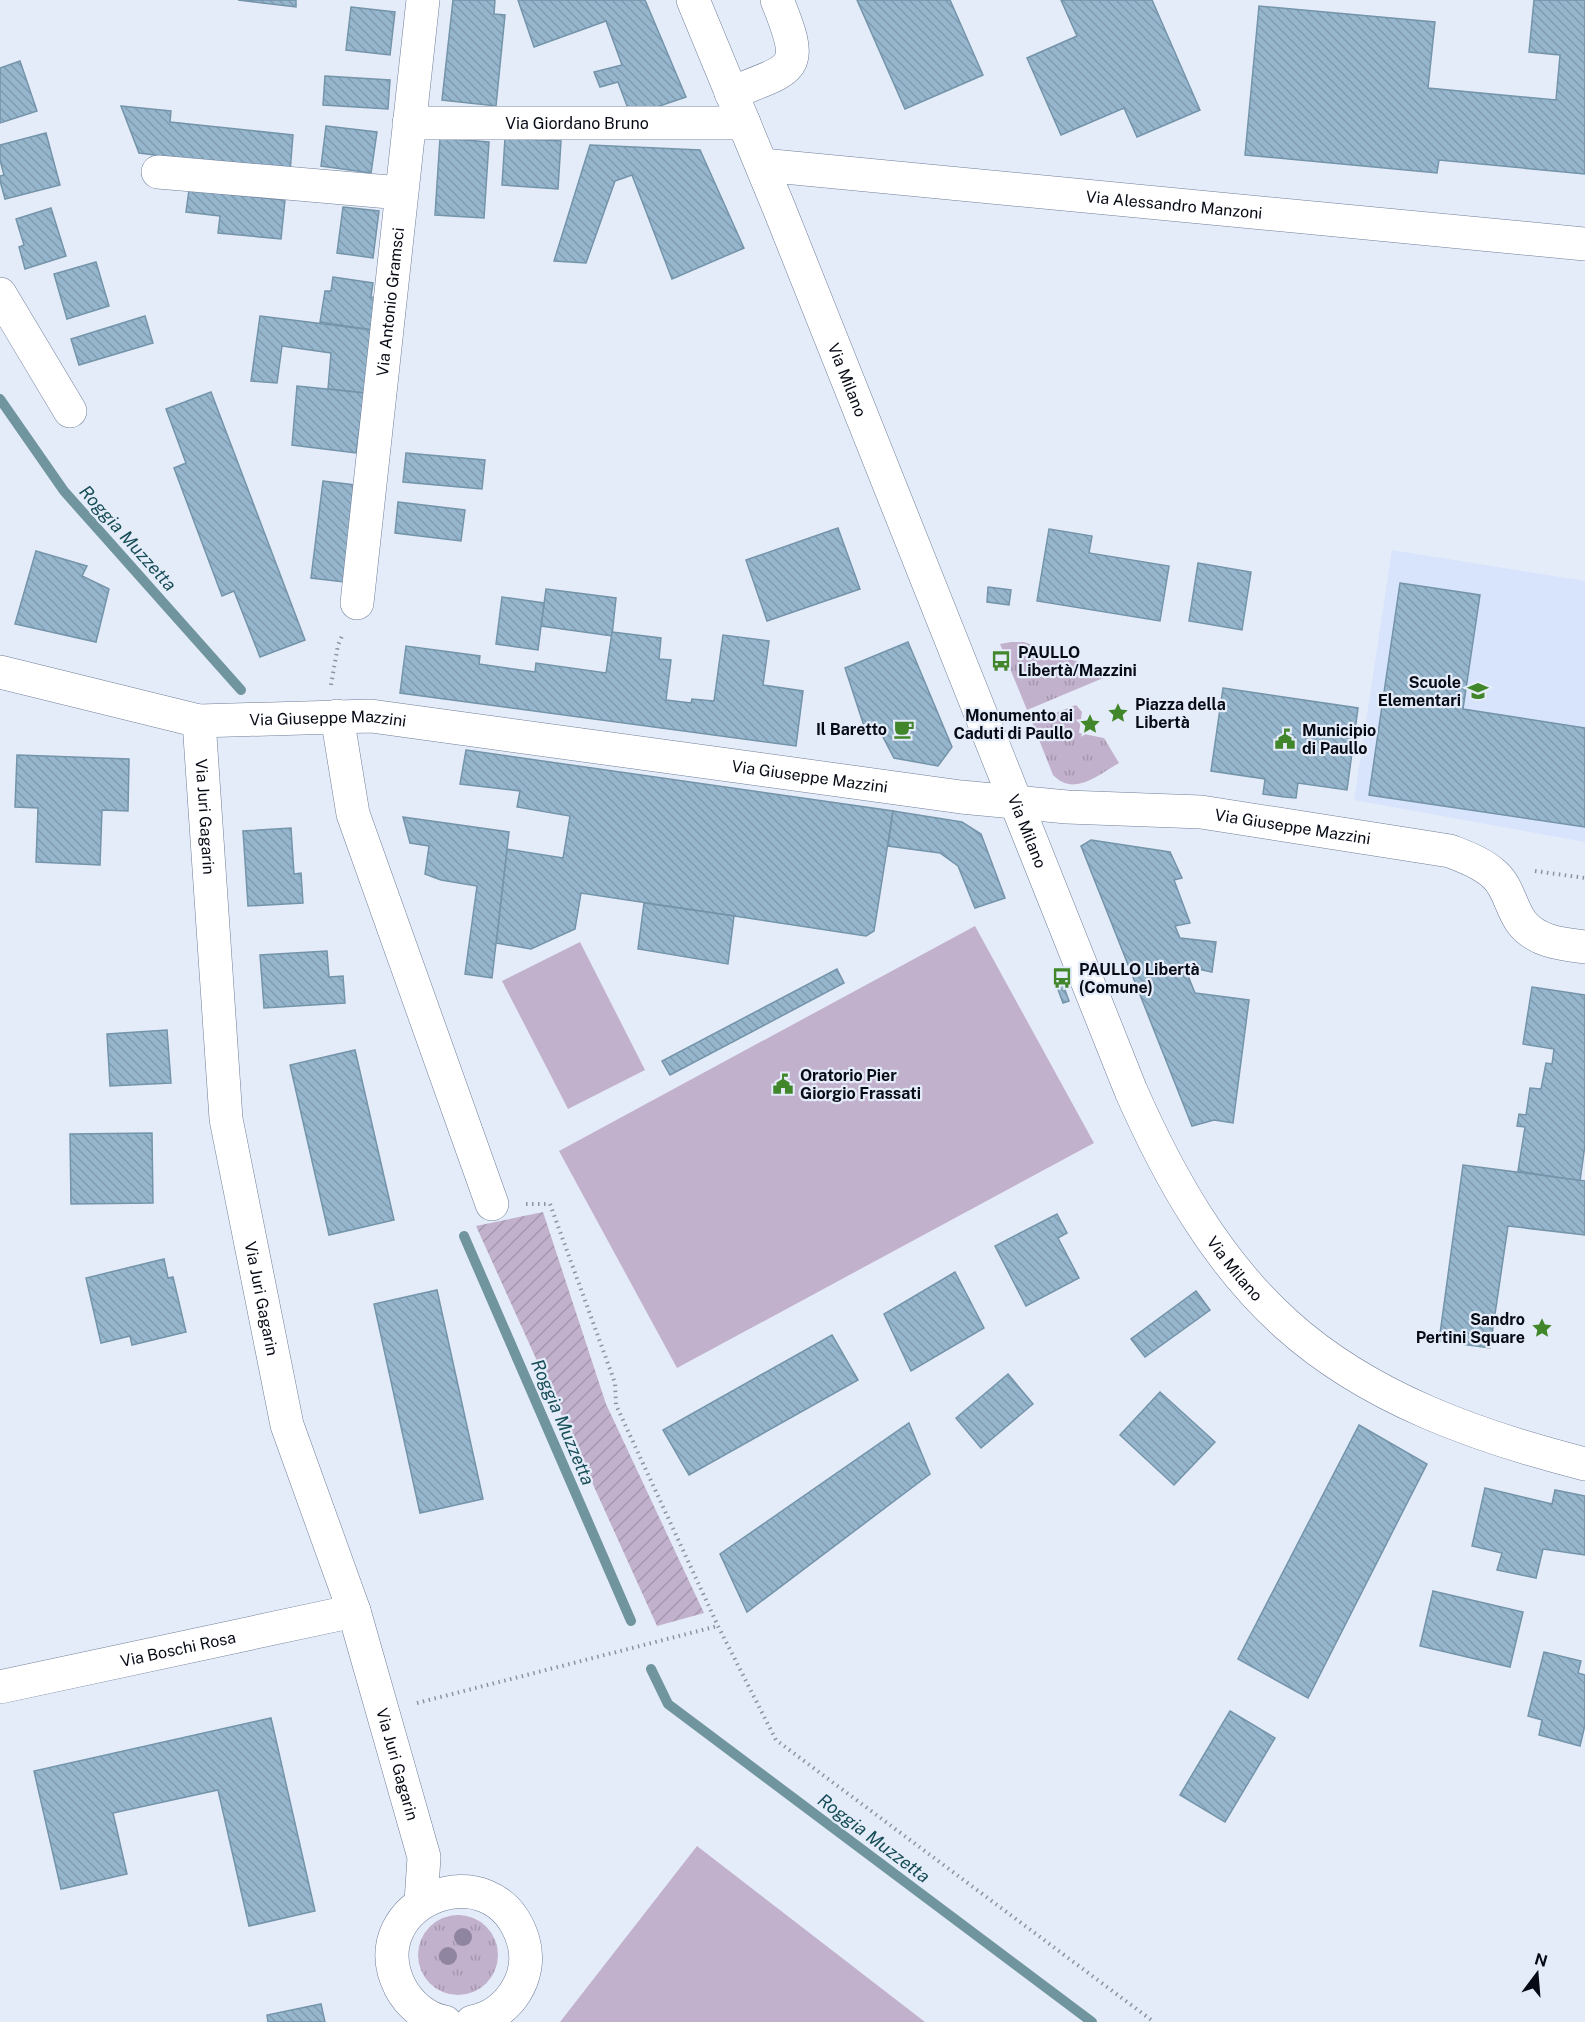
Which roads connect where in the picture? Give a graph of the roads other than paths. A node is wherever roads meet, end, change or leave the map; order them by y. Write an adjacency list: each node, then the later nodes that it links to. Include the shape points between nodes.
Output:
1 (423, 0): 5 (street, Via Antonio Gramsci)
2 (693, 0): 4 (street, Via Milano)
3 (777, 0): 4 (street, via 793,43 793,56 780,74)
4 (731, 93): 6 (street, Via Milano)
5 (409, 123): 6 (street, Via Giordano Bruno); 9 (street, Via Antonio Gramsci)
6 (744, 123): 7 (street, Via Milano)
7 (762, 165): 10 (street, Via Alessandro Manzoni); 17 (street, Via Milano)
8 (158, 172): 9 (street)
9 (401, 193): 13 (street, Via Antonio Gramsci)
10 (1585, 244)
11 (0, 294): 12 (street)
12 (70, 411)
13 (357, 603)
14 (0, 672): 16 (street, Via Giuseppe Mazzini)
15 (337, 716): 16 (street, Via Giuseppe Mazzini); 17 (street, Via Giuseppe Mazzini, via 408,720); 19 (street, via 353,814)
16 (199, 721): 21 (street, Via Juri Gagarin, via 226,1119 287,1425)
17 (1015, 803): 18 (street, Via Giuseppe Mazzini, via 1201,813 1450,851 1474,860 1495,875 1522,923 1542,939); 20 (street, Via Milano, via 1149,1132 1201,1224 1246,1283 1304,1339 1371,1384 1475,1431)
18 (1585, 947)
19 (492, 1204)
20 (1585, 1464)
21 (354, 1611): 22 (street, Via Boschi Rosa); 23 (street, Via Juri Gagarin)
22 (0, 1687)
23 (424, 1857): 24 (street); 25 (street, Via Juri Gagarin)
24 (462, 1891): 25 (street, via 440,1893); 26 (street, via 485,1895 504,1908 518,1926 525,1947 525,1970)
25 (421, 1902): 27 (street, via 405,1917 395,1936 395,1978 405,1997 420,2011)
26 (517, 2007): 28 (street)
27 (445, 2022)
28 (472, 2022)

